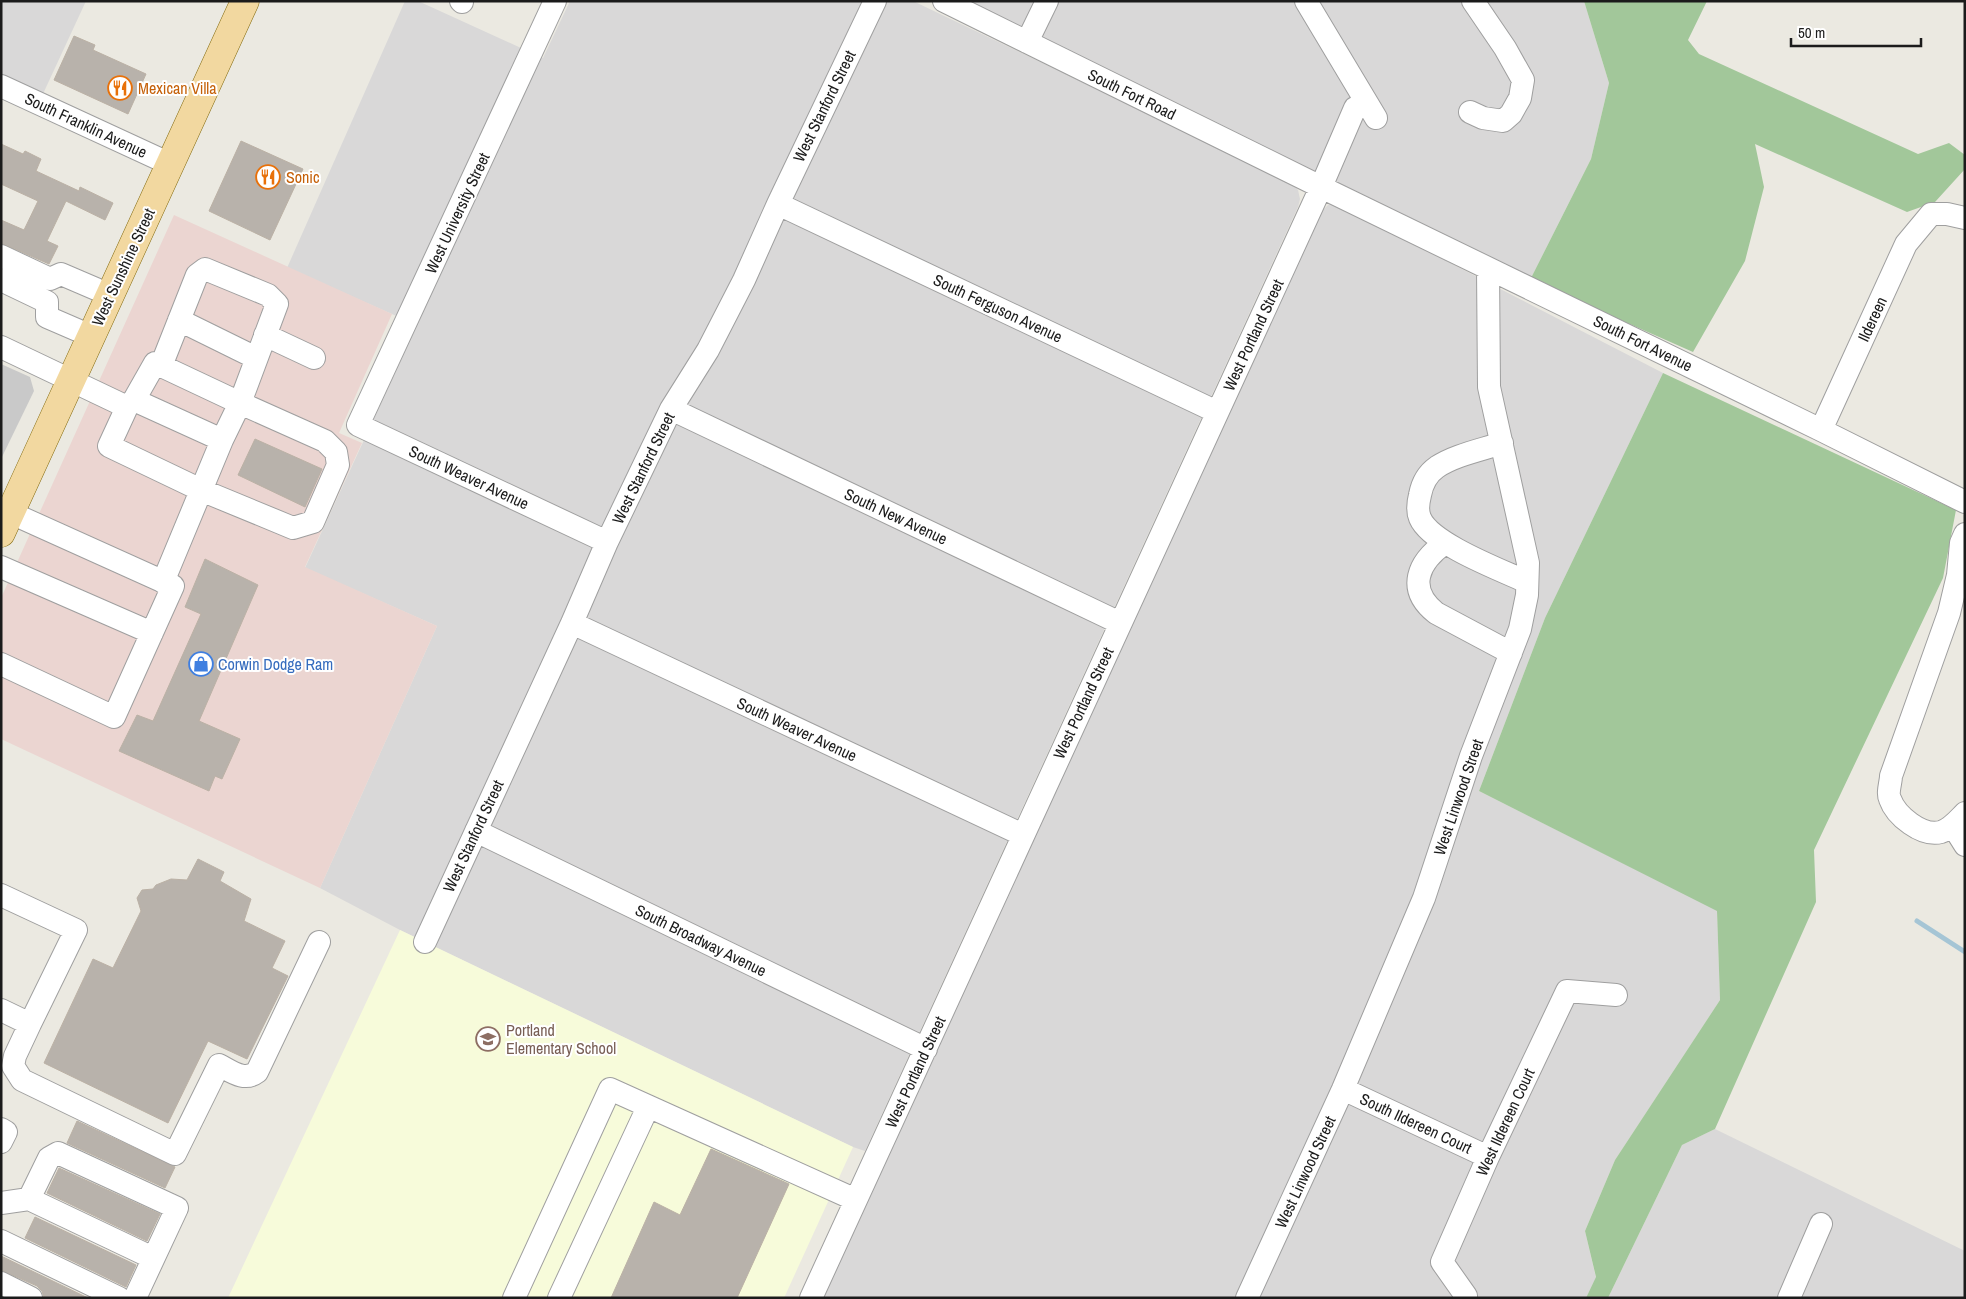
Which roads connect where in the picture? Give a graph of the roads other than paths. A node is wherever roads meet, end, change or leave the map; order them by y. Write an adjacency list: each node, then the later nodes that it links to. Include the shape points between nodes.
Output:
1 (245, 1): 13 (main road, West Sunshine Street)
2 (555, 1): 33 (street, West University Street)
3 (875, 1): 15 (street, West Stanford Street)
4 (944, 1): 8 (street, South Fort Road)
5 (1047, 1): 8 (street)
6 (1306, 1): 12 (street)
7 (1472, 1): 11 (street, via 1523,80 1520,98 1503,121)
8 (1027, 42): 14 (street, South Fort Road)
9 (1, 86): 13 (street, South Franklin Avenue)
10 (1355, 108): 14 (street, West Portland Street)
11 (1470, 112)
12 (1376, 118)
13 (170, 164): 20 (main road, West Sunshine Street)
14 (1321, 187): 18 (street, South Fort Avenue); 32 (street, West Portland Street)
15 (778, 204): 31 (street, West Stanford Street, via 744,280); 32 (street, South Ferguson Avenue)
16 (1965, 218): 34 (street, Ildereen, via 1931,214 1906,244)
17 (1, 256): 20 (street, via 50,279 61,274)
18 (1488, 269): 34 (street, South Fort Avenue); 36 (street, West Linwood Street, via 1489,387)
19 (1, 280): 23 (street, via 47,302 47,317)
20 (110, 295): 23 (main road, West Sunshine Street)
21 (179, 320): 22 (street, via 197,275 205,269 268,295 277,304); 25 (street); 27 (street)
22 (265, 335): 25 (street); 26 (street)
23 (91, 336): 28 (main road, West Sunshine Street)
24 (1, 347): 28 (street)
25 (256, 358): 29 (street)
26 (314, 358)
27 (161, 366): 29 (street); 30 (street, via 155,363)
28 (72, 380): 30 (street); 39 (main road, West Sunshine Street)
29 (240, 403): 35 (street); 37 (street, via 325,441 336,452 338,465 312,522 293,528)
30 (131, 404): 35 (street); 37 (street, via 109,446)
31 (671, 409): 41 (street, West Stanford Street); 47 (street, South New Avenue)
32 (1217, 412): 47 (street, West Portland Street)
33 (358, 425): 41 (street, South Weaver Avenue)
34 (1821, 430): 38 (street, South Fort Avenue)
35 (222, 440): 37 (street)
36 (1502, 443): 42 (street, via 1446,462 1428,475 1419,499 1421,519); 45 (street, West Linwood Street, via 1528,564)
37 (201, 490): 44 (street)
38 (1965, 502)
39 (8, 510): 44 (street)
40 (1965, 534): 51 (street, via 1949,613 1892,776 1889,797 1902,820 1923,830 1940,832)
41 (607, 542): 46 (street, West Stanford Street)
42 (1445, 543): 45 (street); 49 (street, via 1427,558 1420,573 1421,591 1428,606)
43 (1, 567): 48 (street)
44 (163, 582): 48 (street, via 173,586)
45 (1527, 582): 49 (street, West Linwood Street, via 1520,629)
46 (572, 622): 52 (street, West Stanford Street); 53 (street, South Weaver Avenue)
47 (1120, 622): 53 (street, West Portland Street)
48 (152, 633): 50 (street, via 114,717)
49 (1511, 653): 62 (street, West Linwood Street, via 1471,756 1424,898)
50 (1, 664)
51 (1959, 819): 54 (street)
52 (476, 831): 57 (street, West Stanford Street); 61 (street, South Broadway Avenue)
53 (1023, 835): 61 (street, West Portland Street)
54 (1965, 845)
55 (1, 895): 60 (street, via 76,930)
56 (319, 942): 60 (street, via 257,1072 245,1077 219,1065 175,1154 22,1080 13,1066)
57 (425, 942)
58 (1616, 996): 66 (street, West Ildereen Court, via 1567,991)
59 (1, 1010): 60 (street)
60 (30, 1024)
61 (926, 1049): 68 (street, West Portland Street)
62 (1343, 1089): 66 (street, South Ildereen Court); 81 (street, West Linwood Street)
63 (648, 1106): 68 (street); 78 (street, via 610,1090); 79 (street)
64 (1, 1130): 65 (street, via 6,1132)
65 (1, 1142)
66 (1488, 1157): 74 (street, West Ildereen Court, via 1442,1262)
67 (29, 1199): 69 (street); 72 (street); 72 (street, via 49,1158 58,1153 176,1208)
68 (856, 1200): 80 (street, West Portland Street)
69 (2, 1204)
70 (1821, 1224): 82 (street)
71 (1, 1240): 76 (street)
72 (153, 1258): 77 (street)
73 (1, 1283): 75 (street)
74 (1466, 1296)
75 (32, 1298)
76 (119, 1298)
77 (135, 1298)
78 (514, 1298)
79 (558, 1298)
80 (811, 1298)
81 (1246, 1298)
82 (1789, 1298)

